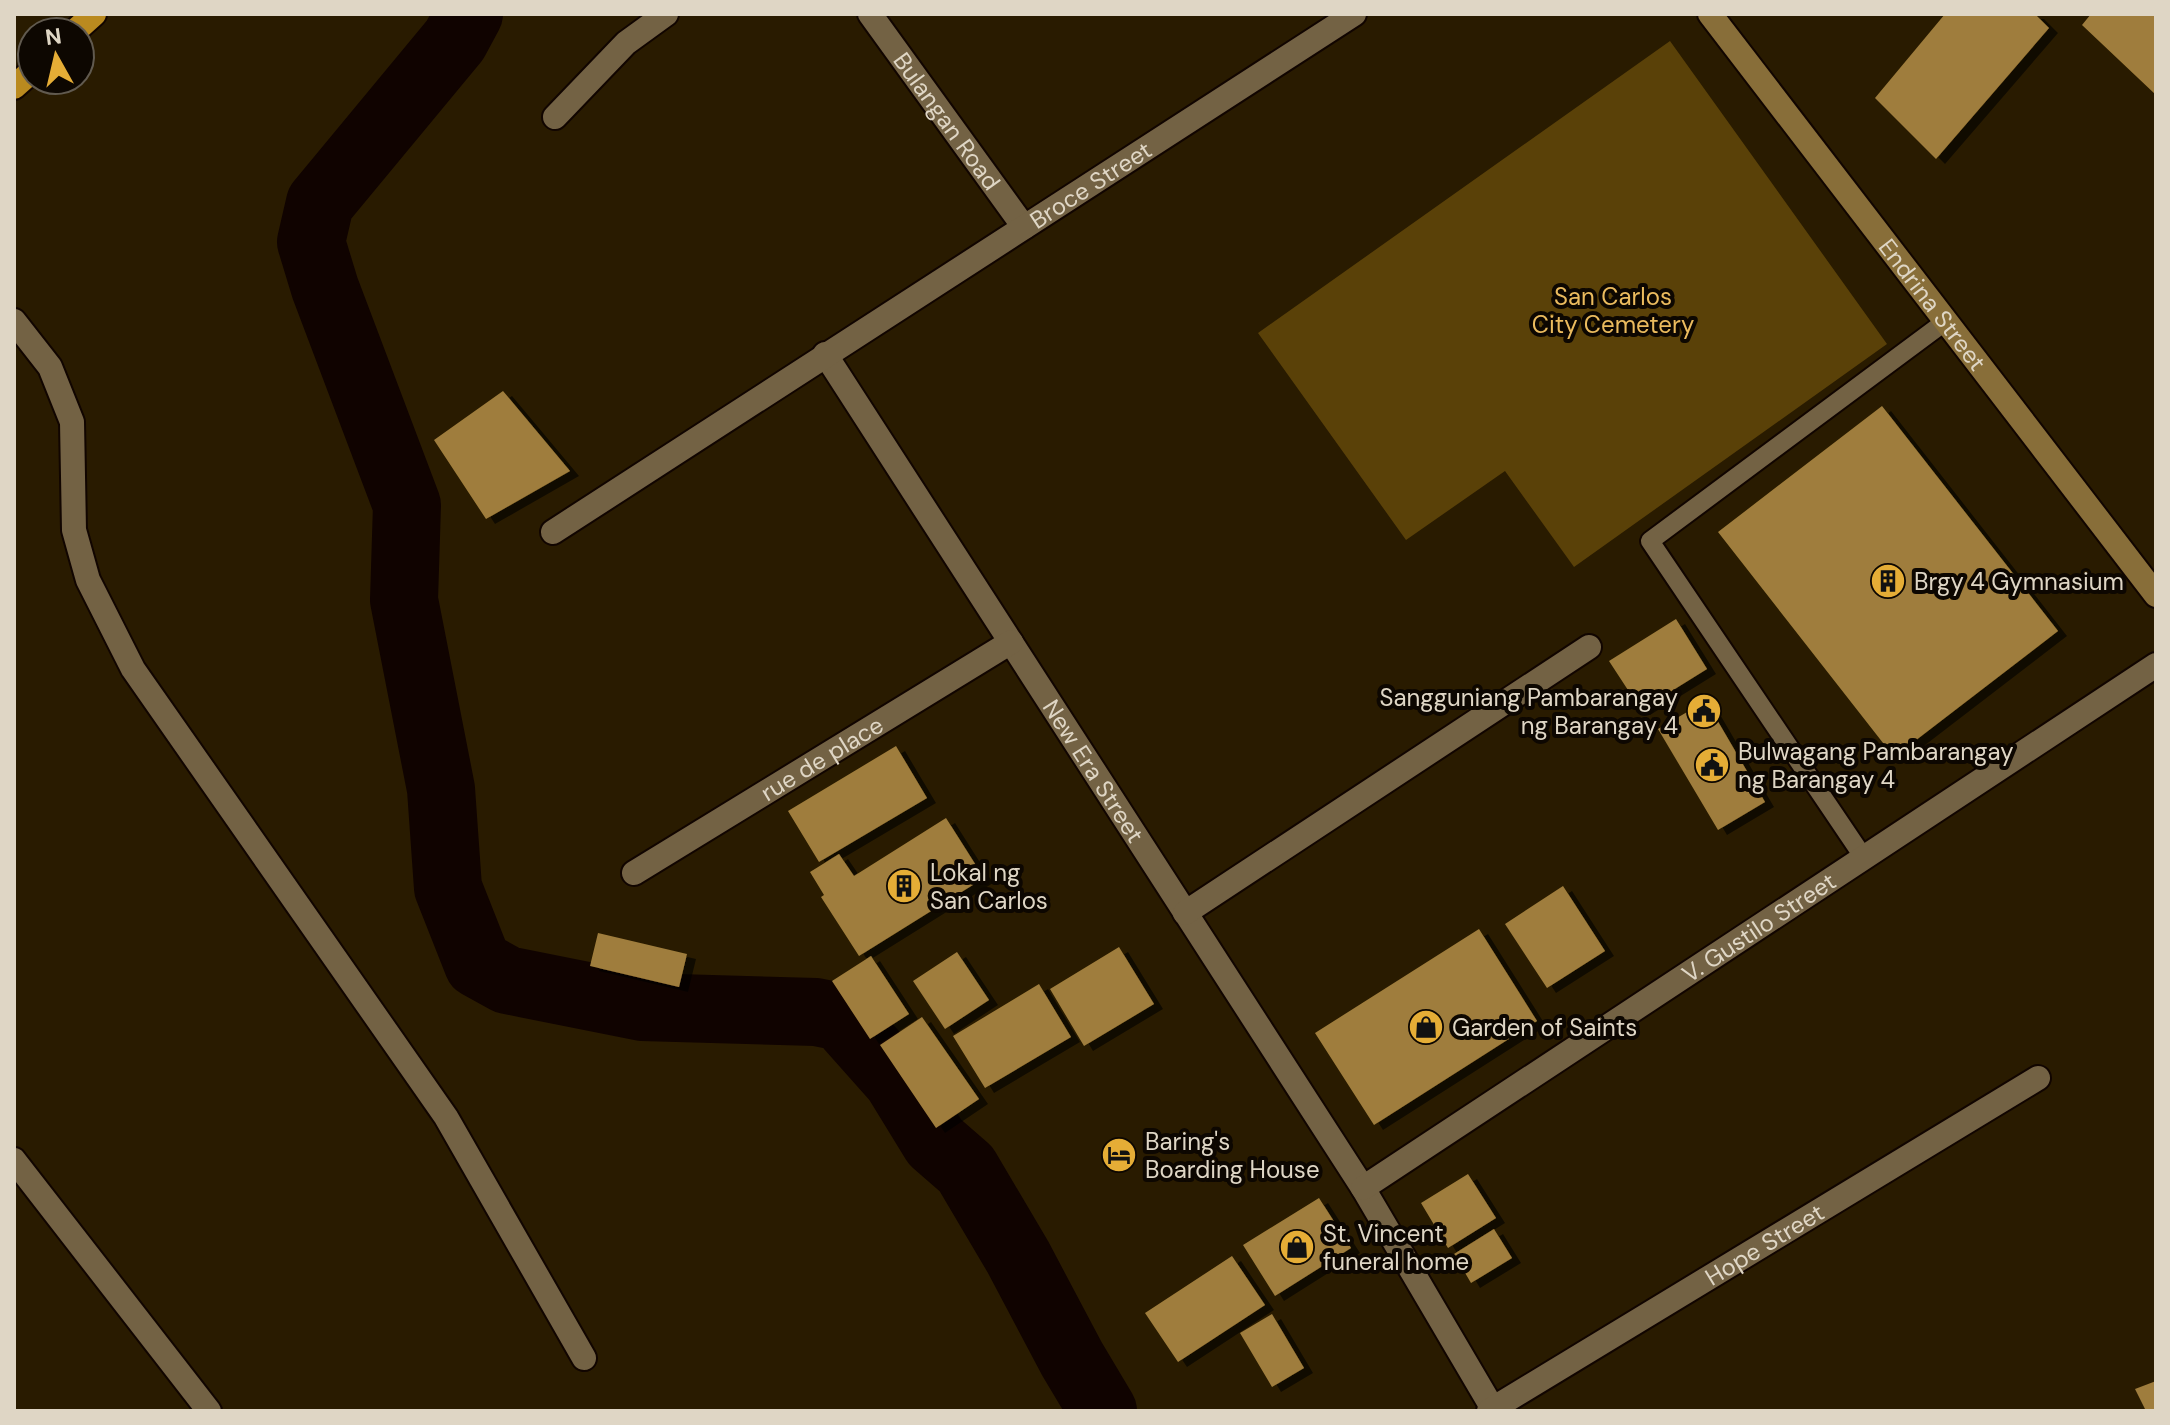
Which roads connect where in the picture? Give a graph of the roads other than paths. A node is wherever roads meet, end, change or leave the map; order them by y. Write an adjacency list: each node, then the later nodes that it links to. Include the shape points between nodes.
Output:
1 (666, 14): 5 (street, via 626,43)
2 (870, 14): 6 (street, Bulangan Road)
3 (1354, 14): 6 (street, Broce Street)
4 (1710, 14): 8 (street, Endrina Street)
5 (555, 117)
6 (1024, 227): 9 (street, Broce Street)
7 (14, 321): 21 (street, via 50,367 72,422 74,530 88,580 133,669 446,1117)
8 (1946, 321): 11 (street, Endrina Street); 15 (lane, via 1650,541)
9 (825, 354): 10 (street, Broce Street); 12 (street, New Era Street)
10 (553, 532)
11 (2156, 595)
12 (1011, 642): 16 (street, rue de place); 17 (street, New Era Street)
13 (1589, 647): 17 (street)
14 (2156, 665): 15 (street, V. Gustilo Street)
15 (1864, 858): 20 (street, V. Gustilo Street)
16 (634, 873)
17 (1185, 913): 20 (street, New Era Street)
18 (2038, 1078): 22 (street, Hope Street)
19 (14, 1160): 23 (street)
20 (1363, 1188): 22 (street, New Era Street)
21 (584, 1358)
22 (1491, 1410)
23 (209, 1411)

